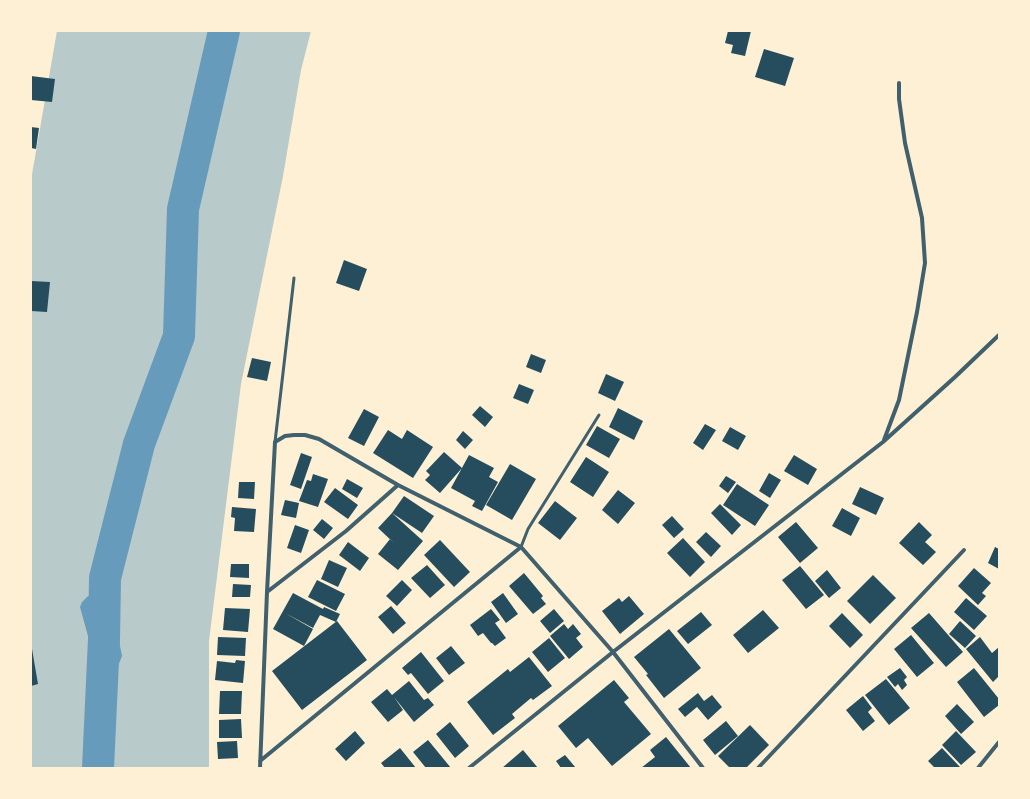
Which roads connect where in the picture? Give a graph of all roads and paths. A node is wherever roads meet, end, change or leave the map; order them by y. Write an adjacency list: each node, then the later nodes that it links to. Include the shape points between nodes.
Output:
1 (899, 83): 6 (street, via 898,99 903,130 922,218 925,263 899,400)
2 (294, 278): 5 (lane)
3 (999, 334): 6 (street)
4 (599, 415): 8 (lane, via 528,529)
5 (275, 442): 7 (street, via 284,436 294,434 319,439); 10 (street)
6 (883, 442): 11 (street)
7 (398, 485): 8 (street); 10 (street, via 346,532)
8 (521, 547): 11 (street); 13 (street)
9 (964, 550): 17 (street)
10 (267, 592): 13 (street)
11 (613, 652): 14 (street); 16 (street)
12 (999, 742): 18 (street)
13 (260, 761): 15 (street)
14 (472, 767)
15 (260, 768)
16 (703, 768)
17 (758, 768)
18 (978, 768)

